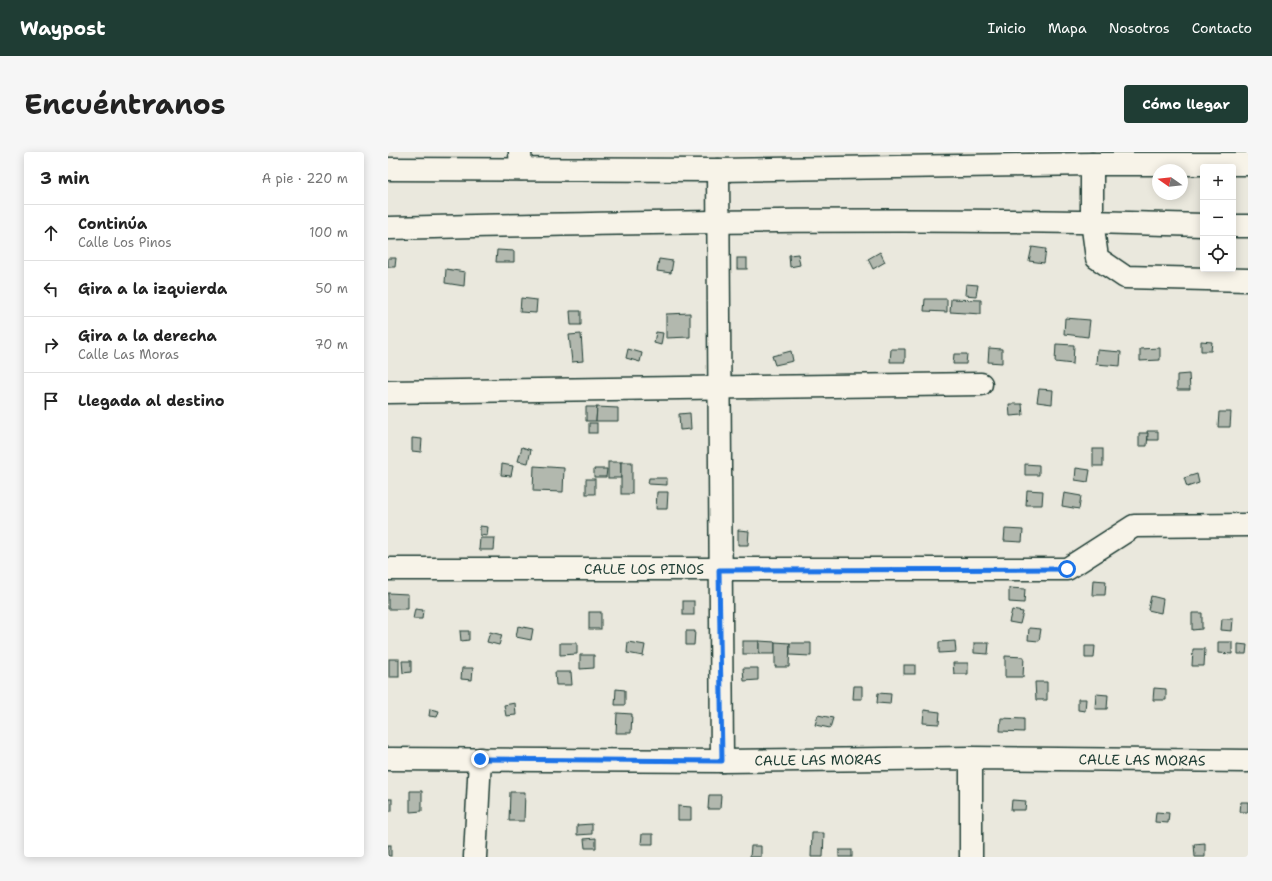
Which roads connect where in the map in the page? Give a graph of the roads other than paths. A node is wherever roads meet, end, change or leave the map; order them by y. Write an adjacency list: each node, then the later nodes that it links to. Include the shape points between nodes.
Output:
1 (907, 159): 3 (street); 6 (street)
2 (520, 160): 5 (street); 6 (street)
3 (1092, 164): 4 (street); 8 (street)
4 (1248, 164)
5 (388, 169)
6 (718, 170): 7 (street)
7 (718, 220): 8 (street); 12 (street); 15 (street)
8 (1092, 221): 9 (street); 13 (street, via 1097,258 1125,277)
9 (1200, 225)
10 (1236, 226): 11 (street)
11 (1248, 226)
12 (388, 228)
13 (1248, 280)
14 (981, 384): 15 (street)
15 (718, 387): 16 (street); 19 (street)
16 (388, 392)
17 (1248, 525): 19 (street, CALLE LOS PINOS, via 1134,526 1067,569)
18 (388, 569): 19 (street, CALLE LOS PINOS)
19 (719, 570): 23 (street)
20 (388, 758): 22 (street, CALLE LAS MORAS)
21 (971, 758): 23 (street, CALLE LAS MORAS); 24 (street, CALLE LAS MORAS); 26 (street)
22 (480, 759): 23 (street, CALLE LAS MORAS); 25 (street)
23 (722, 761)
24 (1248, 761)
25 (475, 857)
26 (971, 857)

